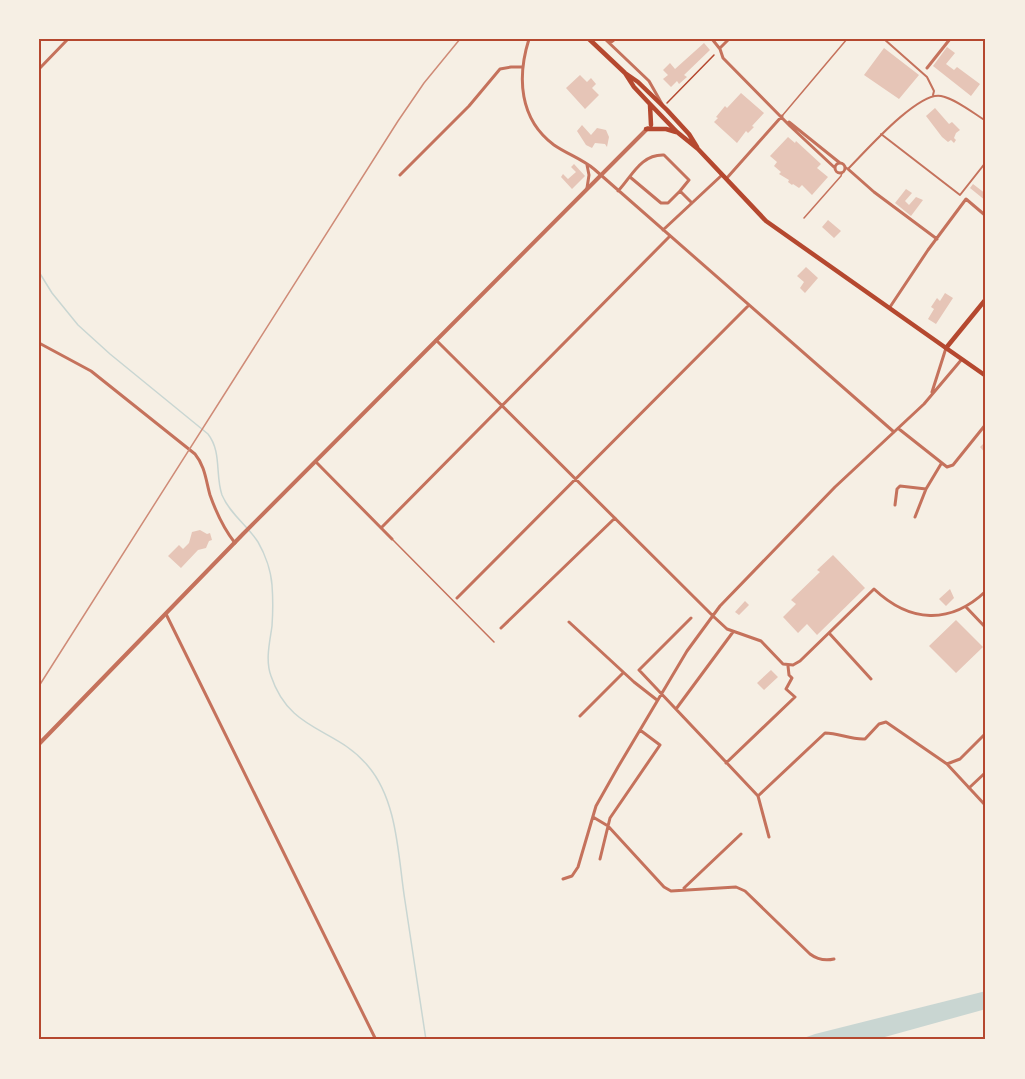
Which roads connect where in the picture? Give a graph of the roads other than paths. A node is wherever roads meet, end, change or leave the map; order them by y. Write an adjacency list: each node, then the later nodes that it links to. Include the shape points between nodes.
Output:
1 (68, 39): 15 (street)
2 (529, 39): 13 (street)
3 (589, 39): 16 (main road)
4 (605, 39): 11 (street)
5 (615, 39): 11 (street)
6 (712, 39): 12 (street)
7 (729, 39): 12 (street)
8 (847, 39): 22 (lane)
9 (884, 39): 17 (street)
10 (950, 39): 14 (street)
11 (610, 43): 20 (street, via 648,81)
12 (720, 49): 22 (street, via 723,58)
13 (522, 67): 30 (street, via 523,96 536,127 556,146); 36 (street, via 500,69 470,106)
14 (927, 68): 17 (street)
15 (39, 69)
16 (625, 72): 19 (main road); 20 (main road)
17 (927, 77): 18 (street, via 934,91)
18 (932, 96): 24 (street, via 945,97); 27 (street)
19 (649, 103): 21 (main road); 25 (main road)
20 (666, 110): 21 (main road); 28 (main road)
21 (661, 115): 25 (main road); 26 (main road)
22 (782, 116): 23 (street); 38 (street)
23 (788, 121): 31 (street); 32 (street)
24 (986, 121)
25 (648, 127): 26 (main road); 35 (street)
26 (677, 132): 28 (main road)
27 (882, 133): 29 (street, via 960,195); 33 (street)
28 (698, 149): 38 (main road)
29 (986, 162)
30 (586, 163): 35 (street); 39 (street)
31 (840, 163): 32 (street); 33 (street)
32 (835, 168): 34 (street)
33 (847, 168): 34 (street); 47 (street)
34 (842, 173): 44 (lane)
35 (600, 174): 39 (street); 40 (street)
36 (400, 175)
37 (630, 177): 40 (street); 41 (street, via 661,203 668,203); 41 (street, via 653,155 664,155 689,180)
38 (724, 177): 42 (street); 50 (main road, via 772,226)
39 (587, 188): 51 (street)
40 (618, 190): 45 (street)
41 (680, 191): 42 (street)
42 (692, 203): 45 (street)
43 (986, 216): 47 (street, via 966,199)
44 (804, 218)
45 (663, 230): 46 (street)
46 (670, 236): 49 (street); 57 (street)
47 (937, 239): 50 (street)
48 (986, 299): 53 (main road)
49 (749, 305): 60 (street); 63 (street)
50 (890, 307): 53 (main road)
51 (436, 340): 57 (street); 61 (street)
52 (39, 343): 70 (street, via 91,371 195,454 218,514)
53 (946, 348): 54 (main road); 56 (street)
54 (962, 359): 55 (main road); 56 (street)
55 (986, 376)
56 (932, 394): 59 (street)
57 (502, 406): 63 (street); 68 (street)
58 (986, 424): 62 (street, via 950,467)
59 (898, 428): 60 (street); 62 (street)
60 (894, 432): 75 (street, via 762,561)
61 (316, 462): 68 (street); 70 (street)
62 (941, 464): 64 (street)
63 (576, 479): 67 (street); 72 (street)
64 (926, 489): 65 (street, via 900,486); 66 (street)
65 (895, 505)
66 (915, 517)
67 (615, 518): 75 (street); 78 (street)
68 (381, 528): 69 (street)
69 (392, 539): 82 (lane)
70 (235, 543): 74 (street)
71 (986, 591): 73 (street)
72 (457, 598)
73 (966, 607): 79 (street); 81 (street, via 948,615 909,612 888,602 874,589)
74 (166, 614): 92 (street); 107 (street)
75 (712, 616): 80 (street); 86 (street)
76 (692, 618): 86 (street, via 639,670)
77 (569, 622): 84 (street)
78 (501, 628)
79 (986, 628)
80 (733, 632): 83 (street, via 761,641); 88 (street)
81 (829, 633): 83 (street, via 800,661); 85 (street)
82 (494, 642)
83 (788, 665): 93 (street, via 792,678 786,688 795,697)
84 (623, 673): 87 (street); 89 (street)
85 (872, 679)
86 (661, 694): 87 (street); 88 (street)
87 (657, 700): 90 (street)
88 (676, 709): 93 (street)
89 (580, 716)
90 (639, 730): 99 (street); 100 (street, via 660,745)
91 (986, 734): 94 (street, via 960,759)
92 (39, 744)
93 (726, 763): 97 (street)
94 (947, 764): 96 (street); 97 (street, via 886,722 865,739 825,733)
95 (986, 772): 96 (street)
96 (969, 788): 98 (street)
97 (758, 796): 102 (street)
98 (986, 806)
99 (593, 817): 100 (street); 104 (street, via 578,867 572,876)
100 (608, 826): 103 (street); 105 (street, via 664,887 671,891)
101 (741, 834): 105 (street)
102 (769, 837)
103 (600, 859)
104 (563, 879)
105 (682, 889): 106 (street, via 736,887 745,891 817,959)
106 (834, 959)
107 (376, 1040)

